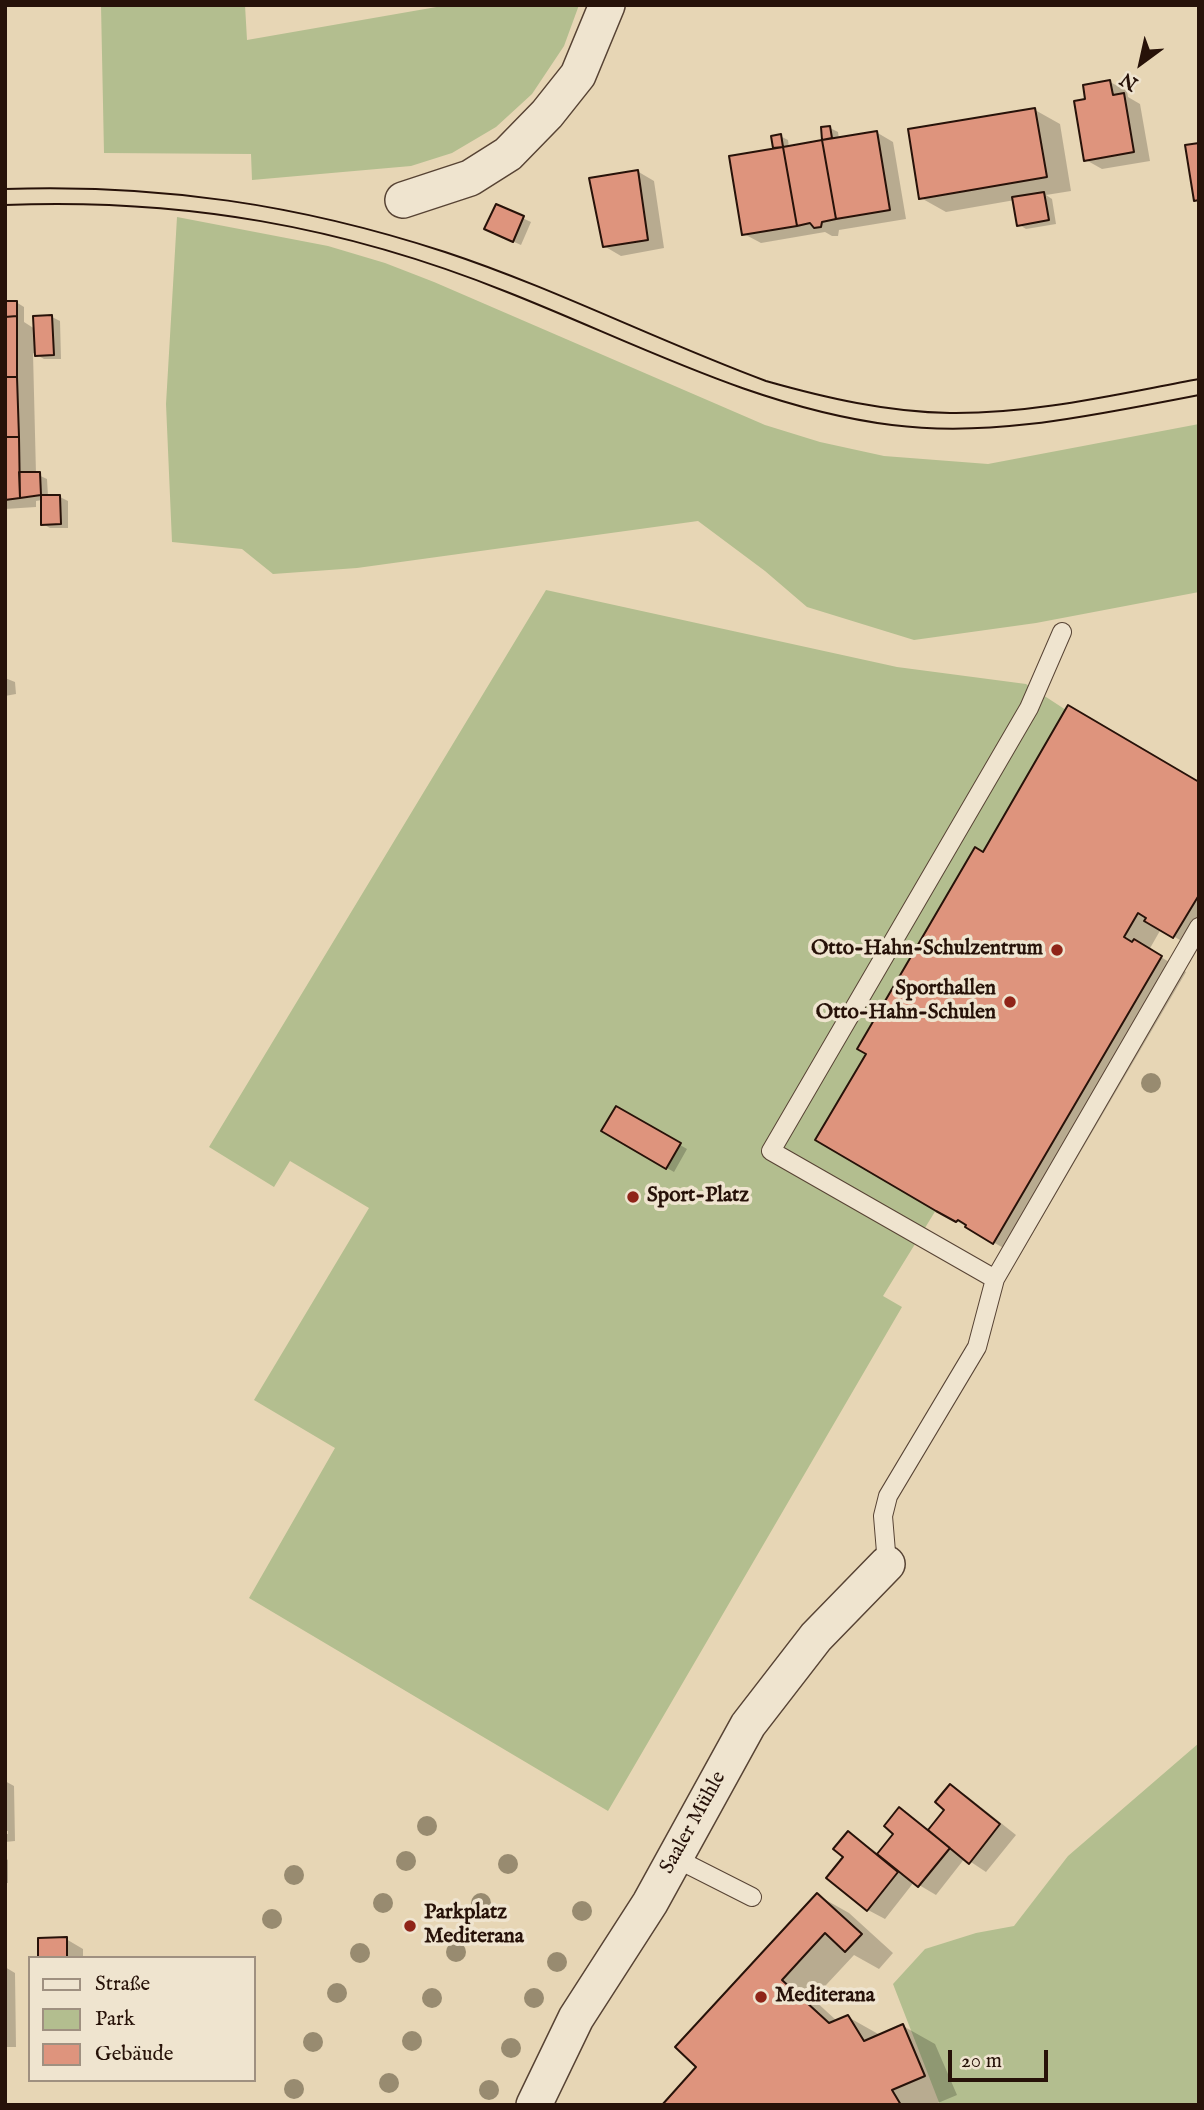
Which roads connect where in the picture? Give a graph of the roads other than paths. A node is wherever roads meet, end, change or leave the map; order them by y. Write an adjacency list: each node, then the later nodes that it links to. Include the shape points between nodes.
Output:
1 (607, 5): 2 (street, via 578,75 508,154 470,178)
2 (403, 200)
3 (1062, 632): 5 (lane, via 1029,708 771,1151)
4 (1199, 927): 5 (lane)
5 (995, 1279): 6 (lane, via 977,1347 888,1496 883,1516)
6 (887, 1564): 7 (street, Saaler Mühle, via 816,1637 748,1725)
7 (675, 1858): 8 (lane); 9 (street, Saaler Mühle, via 576,2018)
8 (752, 1897)
9 (534, 2105)

